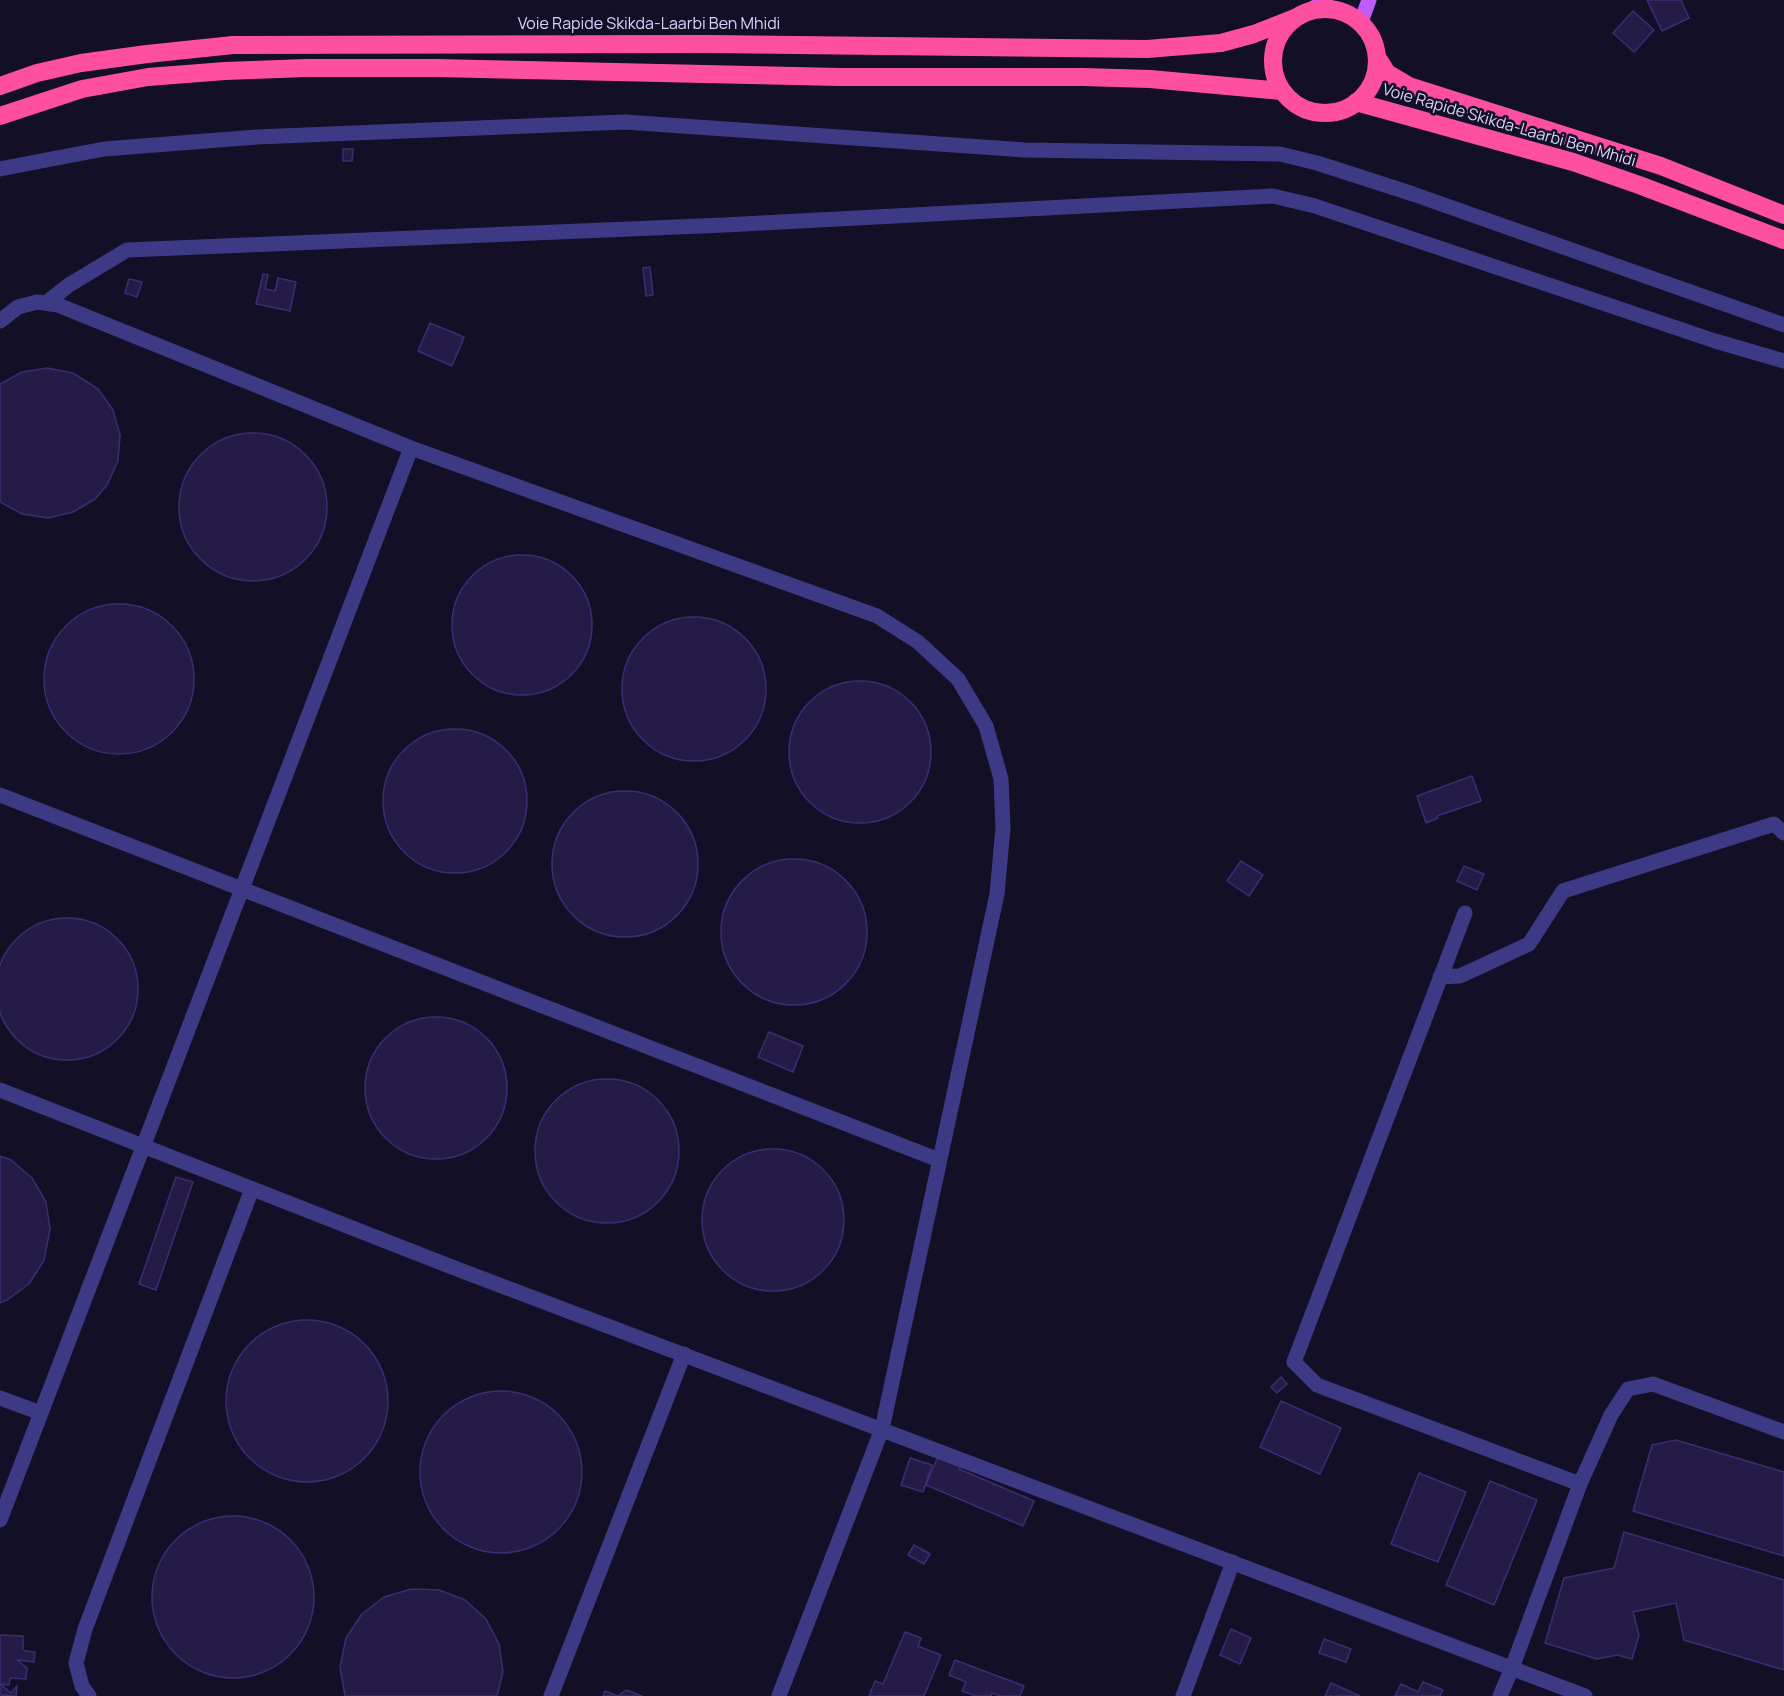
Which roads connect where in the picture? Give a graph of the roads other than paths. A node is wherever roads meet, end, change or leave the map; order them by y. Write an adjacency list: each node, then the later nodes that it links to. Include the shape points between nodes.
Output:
1 (1326, 0): 3 (main road)
2 (1369, 0): 4 (main road)
3 (1303, 14): 4 (highway, via 1320,9 1343,11); 6 (highway, Voie Rapide Skikda-Laarbi Ben Mhidi, via 1221,43 1147,49 708,44 233,45 81,63); 7 (highway, via 1287,25 1275,45 1274,69)
4 (1362, 24): 5 (highway, via 1370,33)
5 (1377, 57): 8 (highway, via 1372,82); 11 (highway, Voie Rapide Skikda-Laarbi Ben Mhidi, via 1387,73 1409,86 1660,166)
6 (0, 87)
7 (1282, 91): 8 (highway, via 1300,106 1323,113); 9 (highway, via 1083,77 306,68 130,80 82,89)
8 (1356, 102): 12 (highway, Voie Rapide Skikda-Laarbi Ben Mhidi, via 1573,162)
9 (0, 116)
10 (0, 169): 15 (lane, via 104,149 257,137 626,122 1025,150 1280,154 1413,194)
11 (1784, 215)
12 (1784, 240)
13 (46, 303): 14 (lane, via 18,307); 16 (lane, via 127,250 1273,196 1315,206 1715,341); 17 (lane)
14 (0, 321)
15 (1784, 325)
16 (1784, 360)
17 (411, 448): 20 (lane); 25 (lane, via 877,616 918,642 958,679 987,726 1001,779 1004,828 997,894)
18 (0, 795): 20 (lane)
19 (1784, 833): 22 (lane, via 1774,824 1563,891 1529,944 1460,976)
20 (242, 889): 24 (lane); 25 (lane)
21 (1465, 913): 22 (lane)
22 (1440, 977): 32 (lane, via 1294,1362 1317,1384)
23 (0, 1090): 24 (lane)
24 (144, 1146): 26 (lane); 29 (lane)
25 (939, 1160): 30 (lane)
26 (252, 1189): 27 (lane); 36 (lane, via 85,1629 76,1662)
27 (684, 1354): 30 (lane); 37 (lane)
28 (0, 1398): 29 (lane)
29 (41, 1413): 33 (lane)
30 (882, 1429): 34 (lane); 38 (lane)
31 (1784, 1432): 32 (lane, via 1653,1384 1628,1389 1611,1414)
32 (1580, 1484): 35 (lane)
33 (0, 1520)
34 (1233, 1562): 35 (lane); 39 (lane)
35 (1512, 1668): 40 (lane); 41 (lane)
36 (89, 1696)
37 (551, 1696)
38 (779, 1696)
39 (1183, 1696)
40 (1500, 1696)
41 (1585, 1696)

